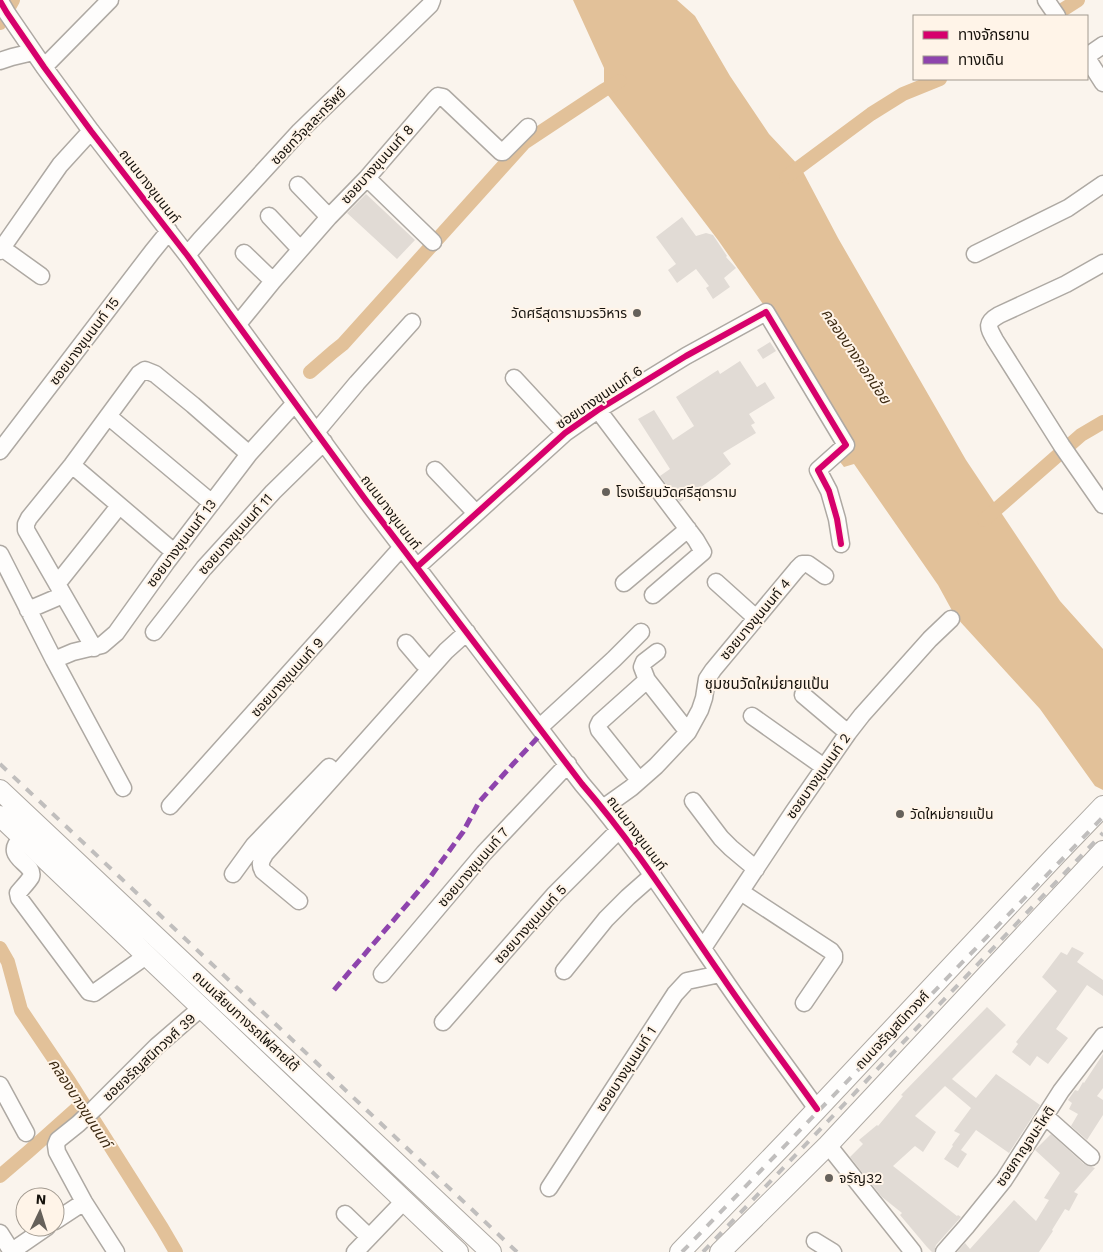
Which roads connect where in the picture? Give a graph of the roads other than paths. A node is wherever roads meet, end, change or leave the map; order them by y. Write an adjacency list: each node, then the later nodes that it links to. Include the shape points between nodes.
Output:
1 (110, 0): 9 (street)
2 (432, 0): 24 (street, ซอยทวีจุลละทรัพย์, via 300,131)
3 (1, 3): 5 (street, ถนนบางขุนนนท์)
4 (1103, 45): 6 (street)
5 (33, 52): 8 (street); 9 (street, ถนนบางขุนนนท์)
6 (1088, 56)
7 (1088, 59): 10 (street)
8 (0, 61)
9 (44, 67): 12 (street, ถนนบางขุนนนท์)
10 (1103, 83)
11 (528, 127): 13 (street, ซอยบางขุนนนท์ 8, via 501,152 443,97 438,96)
12 (92, 131): 18 (street, ถนนบางขุนนนท์); 21 (street, via 60,165)
13 (367, 178): 17 (street, ซอยบางขุนนนท์ 8); 19 (street)
14 (1103, 184): 23 (street, via 1068,208)
15 (298, 185): 17 (street)
16 (269, 216): 20 (street)
17 (329, 217): 20 (street, ซอยบางขุนนนท์ 8)
18 (169, 231): 24 (street, ถนนบางขุนนนท์); 36 (street, ซอยบางขุนนนท์ 15)
19 (433, 242)
20 (300, 249): 27 (street, ซอยบางขุนนนท์ 8)
21 (1, 250): 26 (street)
22 (244, 253): 27 (street)
23 (975, 254)
24 (187, 255): 29 (street, ถนนบางขุนนนท์)
25 (1103, 263): 42 (street, via 999,315 989,324 995,340)
26 (42, 276)
27 (273, 281): 29 (street, ซอยบางขุนนนท์ 8)
28 (412, 322): 35 (street, ซอยบางขุนนนท์ 11, via 357,383)
29 (238, 324): 31 (street, ถนนบางขุนนนท์)
30 (514, 378): 34 (street)
31 (294, 403): 35 (street, ถนนบางขุนนนท์); 37 (street, ซอยบางขุนนนท์ 13)
32 (598, 410): 34 (street, ซอยบางขุนนนท์ 6); 44 (street); 45 (street, ซอยบางขุนนนท์ 6, via 766,312 846,444 818,470 829,491)
33 (108, 416): 37 (street, via 142,371 149,370); 38 (street); 40 (street)
34 (565, 433): 43 (street, ซอยบางขุนนนท์ 6)
35 (320, 437): 46 (street, ถนนบางขุนนนท์); 59 (street, ซอยบางขุนนนท์ 11, via 204,568)
36 (0, 451)
37 (249, 454): 40 (street, ซอยบางขุนนนท์ 13)
38 (72, 465): 41 (street); 53 (street, via 26,524 26,530)
39 (435, 470): 43 (street)
40 (212, 502): 47 (street, ซอยบางขุนนนท์ 13)
41 (119, 506): 47 (street); 53 (street)
42 (1103, 506)
43 (476, 513): 49 (street, ซอยบางขุนนนท์ 6)
44 (688, 529): 52 (street); 54 (street, via 703,552)
45 (841, 544)
46 (402, 547): 49 (street, ถนนบางขุนนนท์); 78 (street, ซอยบางขุนนนท์ 9)
47 (174, 552): 62 (street, ซอยบางขุนนนท์ 13, via 116,633)
48 (0, 554): 55 (street)
49 (417, 567): 58 (street, ถนนบางขุนนนท์)
50 (825, 576): 56 (street, ซอยบางขุนนนท์ 4, via 808,564 802,564)
51 (716, 582): 56 (street)
52 (624, 583)
53 (60, 589): 55 (street); 62 (street)
54 (652, 595)
55 (28, 610): 64 (street)
56 (756, 618): 70 (street, ซอยบางขุนนนท์ 4, via 707,679 700,710)
57 (951, 619): 71 (street, ซอยบางขุนนนท์ 2)
58 (463, 628): 65 (street); 69 (street, ถนนบางขุนนนท์); 89 (street, via 265,854 260,865 263,871)
59 (154, 632)
60 (641, 632): 69 (street)
61 (406, 643): 65 (street)
62 (94, 648): 64 (street, ซอยบางขุนนนท์ 13)
63 (657, 652): 66 (street, via 642,667)
64 (54, 660): 75 (street)
65 (422, 664): 86 (street, via 341,755 254,845)
66 (648, 680): 70 (street); 74 (street, via 598,726)
67 (803, 695): 71 (street)
68 (752, 716): 73 (street)
69 (540, 727): 72 (street, ถนนบางขุนนนท์)
70 (688, 732): 74 (street, ซอยบางขุนนนท์ 4)
71 (848, 733): 73 (street, ซอยบางขุนนนท์ 2)
72 (568, 764): 80 (street, ถนนบางขุนนนท์); 93 (street, ซอยบางขุนนนท์ 7, via 484,853)
73 (824, 767): 85 (street, ซอยบางขุนนนท์ 2)
74 (639, 780): 80 (street, ซอยบางขุนนนท์ 4)
75 (123, 788)
76 (0, 790): 119 (main road, ถนนเลียบทางรถไฟสายใต้)
77 (693, 801): 85 (street, via 721,838)
78 (170, 806)
79 (1103, 806): 100 (main road, ถนนจรัญสนิทวงศ์)
80 (603, 808): 82 (street, ถนนบางขุนนนท์)
81 (0, 816): 83 (main road, ถนนเลียบทางรถไฟสายใต้)
82 (620, 829): 87 (street, ถนนบางขุนนนท์); 97 (street, ซอยบางขุนนนท์ 5, via 554,895)
83 (22, 838): 91 (main road, ถนนเลียบทางรถไฟสายใต้); 91 (street, via 14,852 31,876 18,893 19,898 89,992 94,993)
84 (1103, 851): 103 (main road)
85 (756, 869): 88 (street, ซอยบางขุนนนท์ 2)
86 (233, 874)
87 (653, 875): 90 (street, ถนนบางขุนนนท์); 92 (street, via 606,919)
88 (741, 892): 90 (street, ซอยบางขุนนนท์ 2); 95 (street, via 834,955)
89 (299, 901)
90 (703, 948): 94 (street, ถนนบางขุนนนท์)
91 (146, 956): 96 (main road, ถนนเลียบทางรถไฟสายใต้)
92 (564, 971)
93 (382, 974)
94 (720, 974): 100 (street, ถนนบางขุนนนท์); 105 (street, ซอยบางขุนนนท์ 1, via 688,981 675,994)
95 (804, 1003)
96 (201, 1008): 106 (main road, ถนนเลียบทางรถไฟสายใต้); 107 (street, ซอยจรัญสนิทวงศ์ 39, via 58,1140 57,1152)
97 (443, 1022)
98 (1103, 1036): 101 (street, ซอยกาญจนะโหติ)
99 (0, 1085): 102 (street)
100 (817, 1109): 103 (main road); 120 (main road, ถนนจรัญสนิทวงศ์)
101 (1045, 1116): 104 (street); 123 (street, ซอยกาญจนะโหติ, via 1004,1180)
102 (26, 1133)
103 (828, 1144): 114 (street); 121 (main road)
104 (1091, 1157)
105 (549, 1188)
106 (404, 1201): 112 (street); 118 (main road, ถนนเลียบทางรถไฟสายใต้)
107 (84, 1202): 109 (street); 116 (street, ซอยจรัญสนิทวงศ์ 39)
108 (345, 1214): 112 (street)
109 (65, 1215)
110 (0, 1233): 115 (street)
111 (33, 1237): 115 (street)
112 (369, 1237): 117 (street)
113 (815, 1241): 122 (street)
114 (904, 1248)
115 (12, 1252)
116 (116, 1252)
117 (355, 1252)
118 (458, 1252)
119 (491, 1252)
120 (680, 1252)
121 (720, 1252)
122 (833, 1252)
123 (944, 1252)

